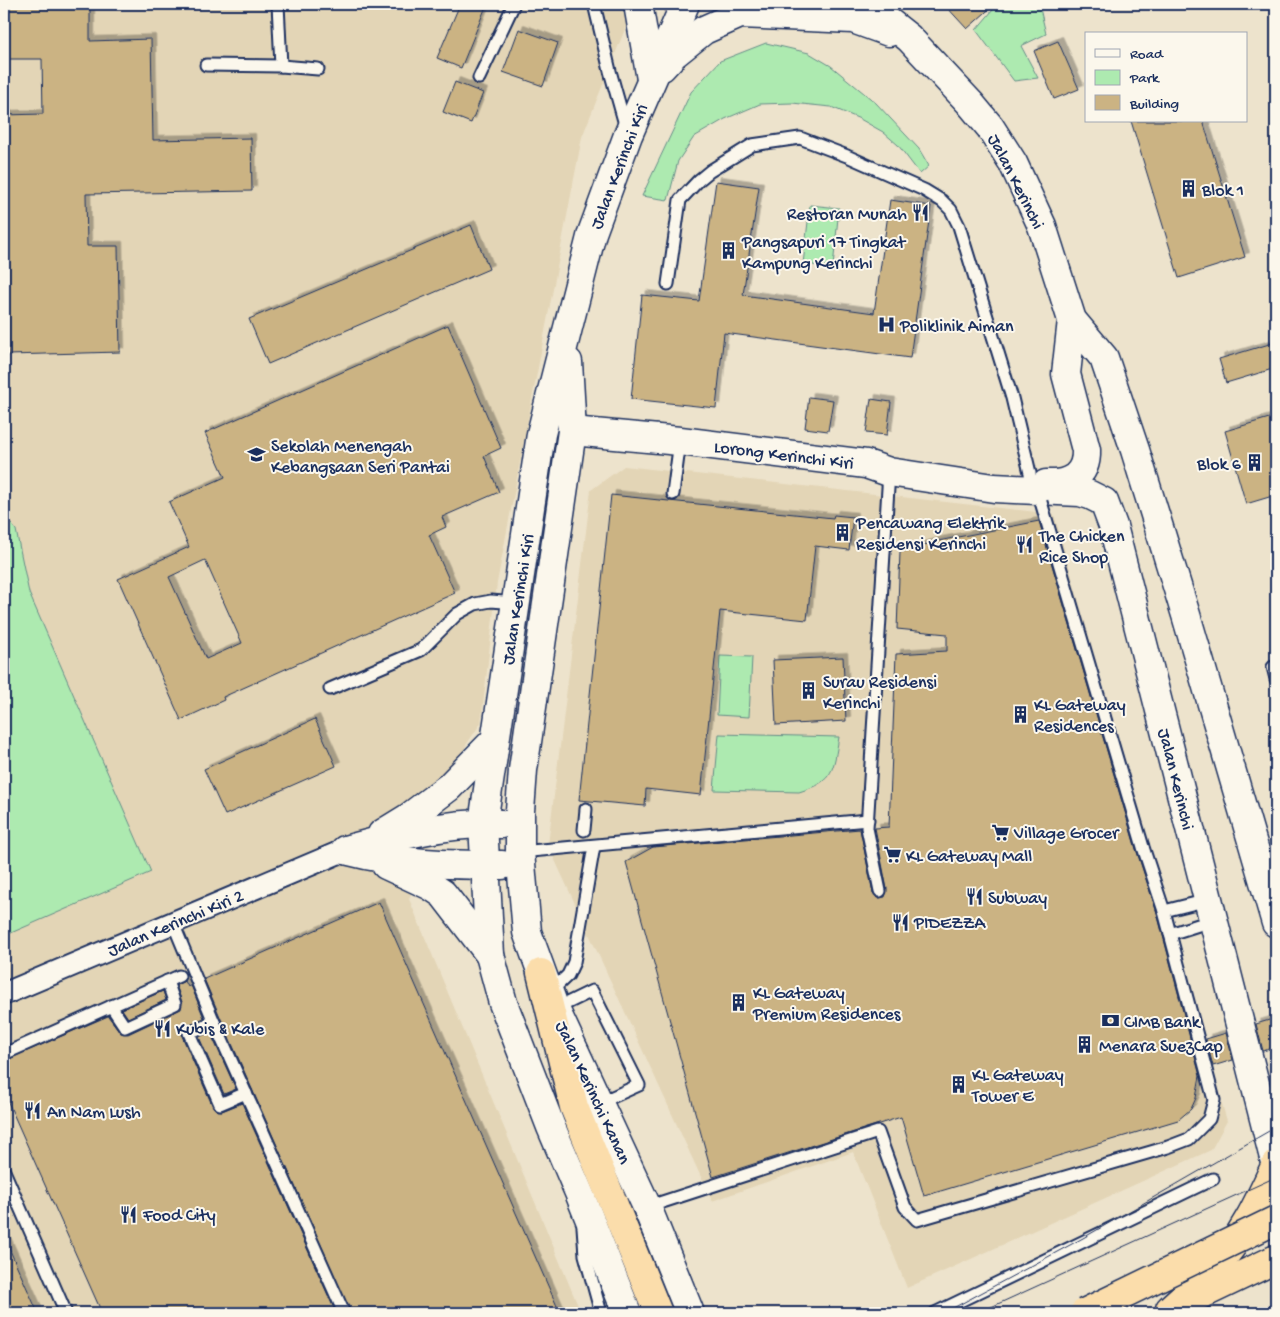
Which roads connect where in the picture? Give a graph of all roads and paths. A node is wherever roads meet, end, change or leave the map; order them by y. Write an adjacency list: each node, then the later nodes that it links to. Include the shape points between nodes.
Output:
1 (278, 4): 11 (lane)
2 (514, 4): 13 (lane)
3 (594, 4): 15 (lane)
4 (638, 4): 14 (main road)
5 (655, 4): 14 (main road, via 658,16)
6 (685, 4): 14 (main road, Jalan Kerinchi Kiri)
7 (866, 4): 9 (main road, Jalan Kerinchi)
8 (892, 4): 9 (street)
9 (909, 38): 14 (main road, Jalan Kerinchi, via 853,19 740,14 704,30 674,54); 17 (main road, Jalan Kerinchi, via 990,127 1013,163 1042,226)
10 (206, 65): 11 (lane)
11 (281, 66): 12 (lane)
12 (318, 68)
13 (479, 78)
14 (651, 79): 15 (main road, Jalan Kerinchi Kiri)
15 (628, 134): 18 (main road, Jalan Kerinchi Kiri, via 592,233)
16 (668, 284): 23 (lane, via 680,200 710,171 752,145 800,138 924,190 951,210 959,226 1012,398)
17 (1072, 320): 23 (main road, Jalan Kerinchi, via 1066,374 1086,450 1084,466 1072,479); 39 (main road, Jalan Kerinchi, via 1104,358)
18 (567, 334): 19 (main road, Jalan Kerinchi Kiri); 25 (main road, Jalan Kerinchi Kiri, via 541,434)
19 (572, 431): 20 (main road, Lorong Kerinchi Kiri); 33 (main road, Jalan Kerinchi Kiri, via 524,761)
20 (680, 441): 21 (main road, Lorong Kerinchi Kiri); 24 (lane)
21 (878, 468): 22 (main road, Lorong Kerinchi Kiri); 23 (main road, Jalan Kerinchi, via 896,466 998,482); 31 (lane)
22 (994, 488): 23 (main road, Jalan Kerinchi)
23 (1036, 492): 41 (main road, Jalan Kerinchi, via 1071,491 1090,495 1104,502 1110,514); 42 (lane, bridge)
24 (673, 494)
25 (517, 603): 28 (lane, via 491,601 475,604 457,614 421,650); 29 (main road, Jalan Kerinchi Kiri)
26 (1273, 667): 27 (lane)
27 (1276, 679)
28 (330, 689)
29 (495, 740): 32 (main road, Jalan Kerinchi Kiri); 36 (main road, via 448,787)
30 (586, 809): 34 (lane)
31 (868, 820): 35 (lane, via 651,846); 40 (lane)
32 (483, 823): 33 (main road); 36 (main road, via 398,836); 38 (main road, Jalan Kerinchi Kiri)
33 (520, 824): 37 (main road, Jalan Kerinchi Kiri)
34 (584, 830)
35 (594, 846): 37 (lane); 49 (lane, via 574,962 568,975)
36 (360, 850): 38 (main road, via 401,861); 43 (street, Jalan Kerinchi Kiri 2); 46 (main road, via 443,894)
37 (521, 859): 38 (main road); 49 (main road, Jalan Kerinchi Kanan, via 527,932)
38 (485, 865): 46 (main road)
39 (1268, 870): 44 (main road, Jalan Kerinchi)
40 (880, 891)
41 (1211, 910): 42 (lane); 45 (lane); 58 (main road, Jalan Kerinchi)
42 (1164, 911): 45 (lane)
43 (173, 923): 50 (street, Jalan Kerinchi Kiri 2); 52 (lane)
44 (1276, 924)
45 (1170, 934): 57 (lane, via 1214,1100 1209,1119 1189,1139 917,1220 905,1207)
46 (490, 955): 61 (main road, via 504,1003)
47 (179, 976): 48 (lane)
48 (166, 981): 51 (lane); 51 (lane, via 175,1004 125,1027)
49 (549, 992): 55 (highway); 55 (main road, Jalan Kerinchi Kanan); 55 (lane, via 592,991 639,1085)
50 (4, 994)
51 (111, 1006): 53 (lane)
52 (214, 1022): 54 (lane); 54 (lane, via 189,1033 220,1104)
53 (4, 1054)
54 (246, 1093): 67 (lane)
55 (587, 1105): 62 (main road, Jalan Kerinchi Kanan); 70 (highway)
56 (874, 1121): 57 (lane)
57 (878, 1132): 62 (lane)
58 (1276, 1165): 65 (highway, via 1244,1228 1213,1269)
59 (4, 1171): 66 (lane)
60 (1213, 1179): 72 (lane)
61 (580, 1195): 68 (lane, via 585,1255); 69 (main road)
62 (647, 1207): 71 (main road, Jalan Kerinchi Kanan)
63 (1276, 1220): 73 (highway, bridge)
64 (1276, 1259): 65 (highway)
65 (1165, 1311)
66 (66, 1313)
67 (344, 1313)
68 (601, 1313)
69 (627, 1313)
70 (658, 1313)
71 (690, 1313)
72 (935, 1313)
73 (1084, 1313)

